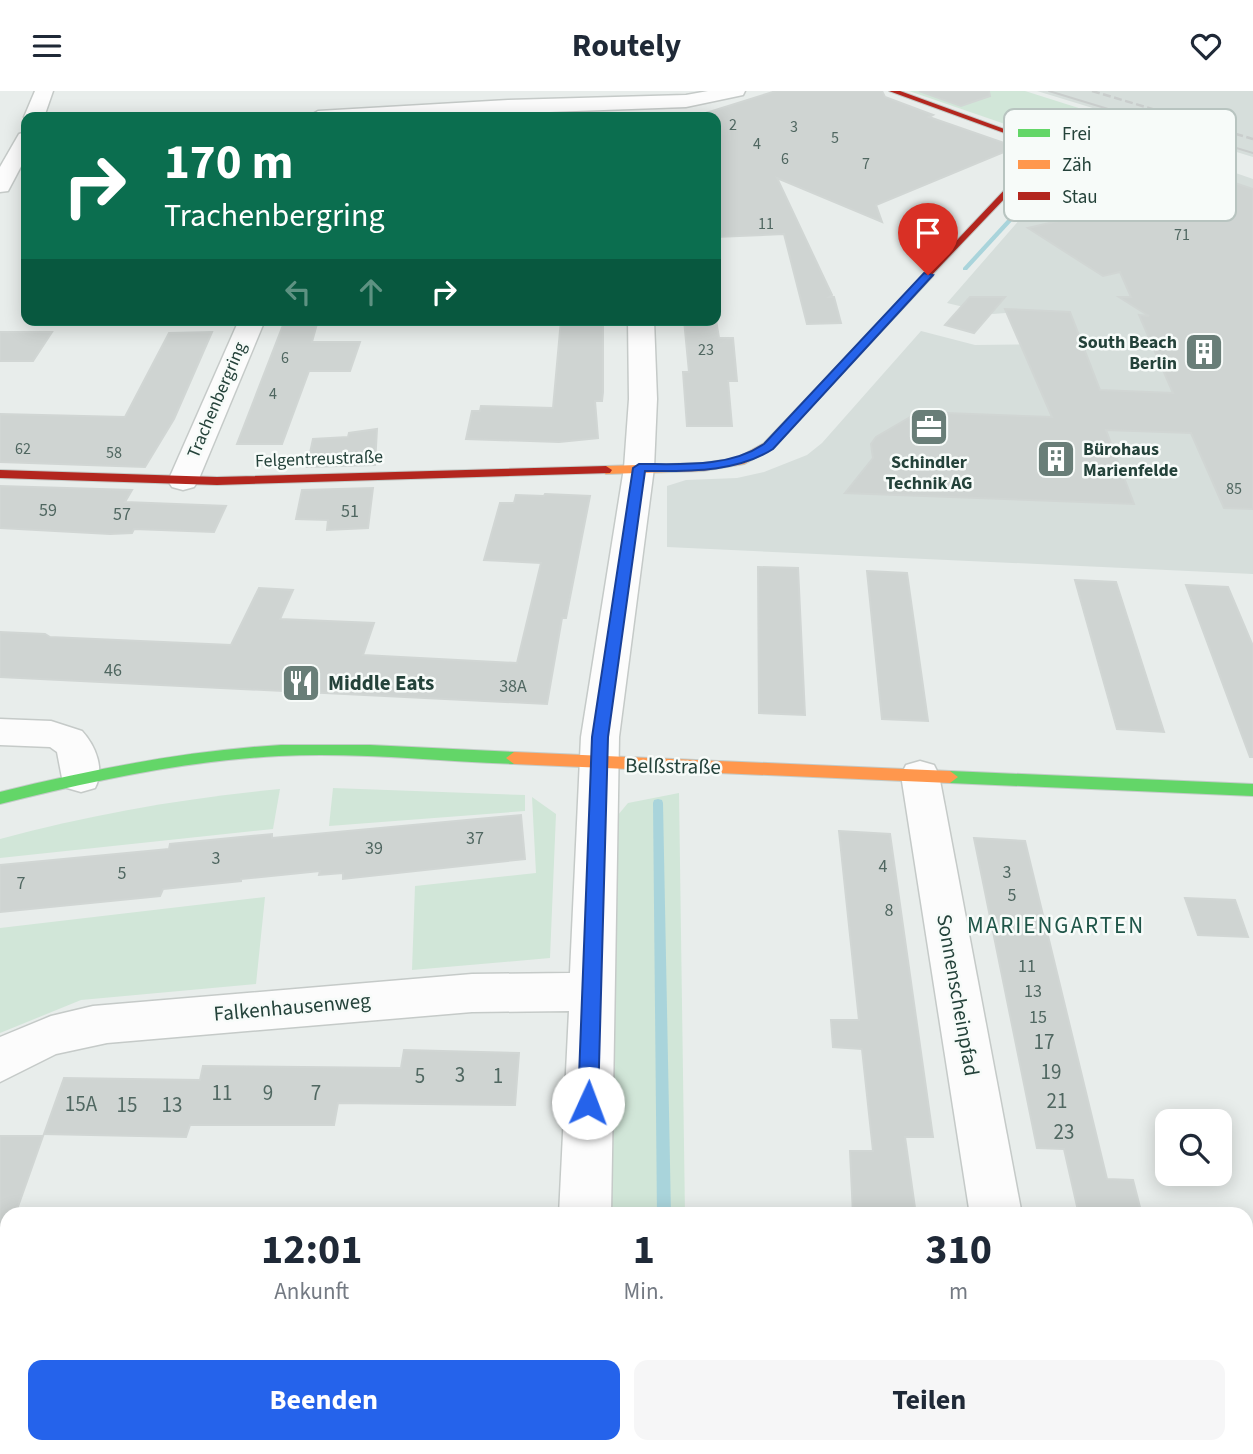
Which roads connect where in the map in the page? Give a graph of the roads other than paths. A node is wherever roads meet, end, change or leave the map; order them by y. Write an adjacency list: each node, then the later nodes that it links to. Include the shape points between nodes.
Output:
1 (44, 91): 6 (street)
2 (736, 91): 5 (street)
3 (893, 91): 8 (street)
4 (505, 99): 5 (street); 7 (street)
5 (626, 110)
6 (36, 112)
7 (370, 112)
8 (1004, 130)
9 (21, 137): 10 (street)
10 (0, 138)
11 (21, 146): 12 (street)
12 (0, 185)
13 (1004, 195): 16 (street, via 755,456 724,465)
14 (249, 326): 18 (street, Trachenbergring)
15 (641, 326): 16 (street)
16 (639, 468): 18 (street, Felgentreustraße); 20 (street)
17 (0, 474): 18 (street, Felgentreustraße)
18 (183, 481)
19 (0, 732): 22 (street, via 69,739)
20 (599, 764): 21 (street, Belßstraße); 22 (street, Belßstraße, via 273,750 209,755); 25 (street)
21 (920, 775): 23 (street, Belßstraße); 28 (street, Sonnenscheinpfad)
22 (81, 778): 24 (street, Belßstraße)
23 (1253, 790)
24 (0, 798)
25 (592, 992): 26 (street, Falkenhausenweg, via 472,993 107,1023 43,1038); 27 (street)
26 (0, 1061)
27 (585, 1207)
28 (995, 1207)

